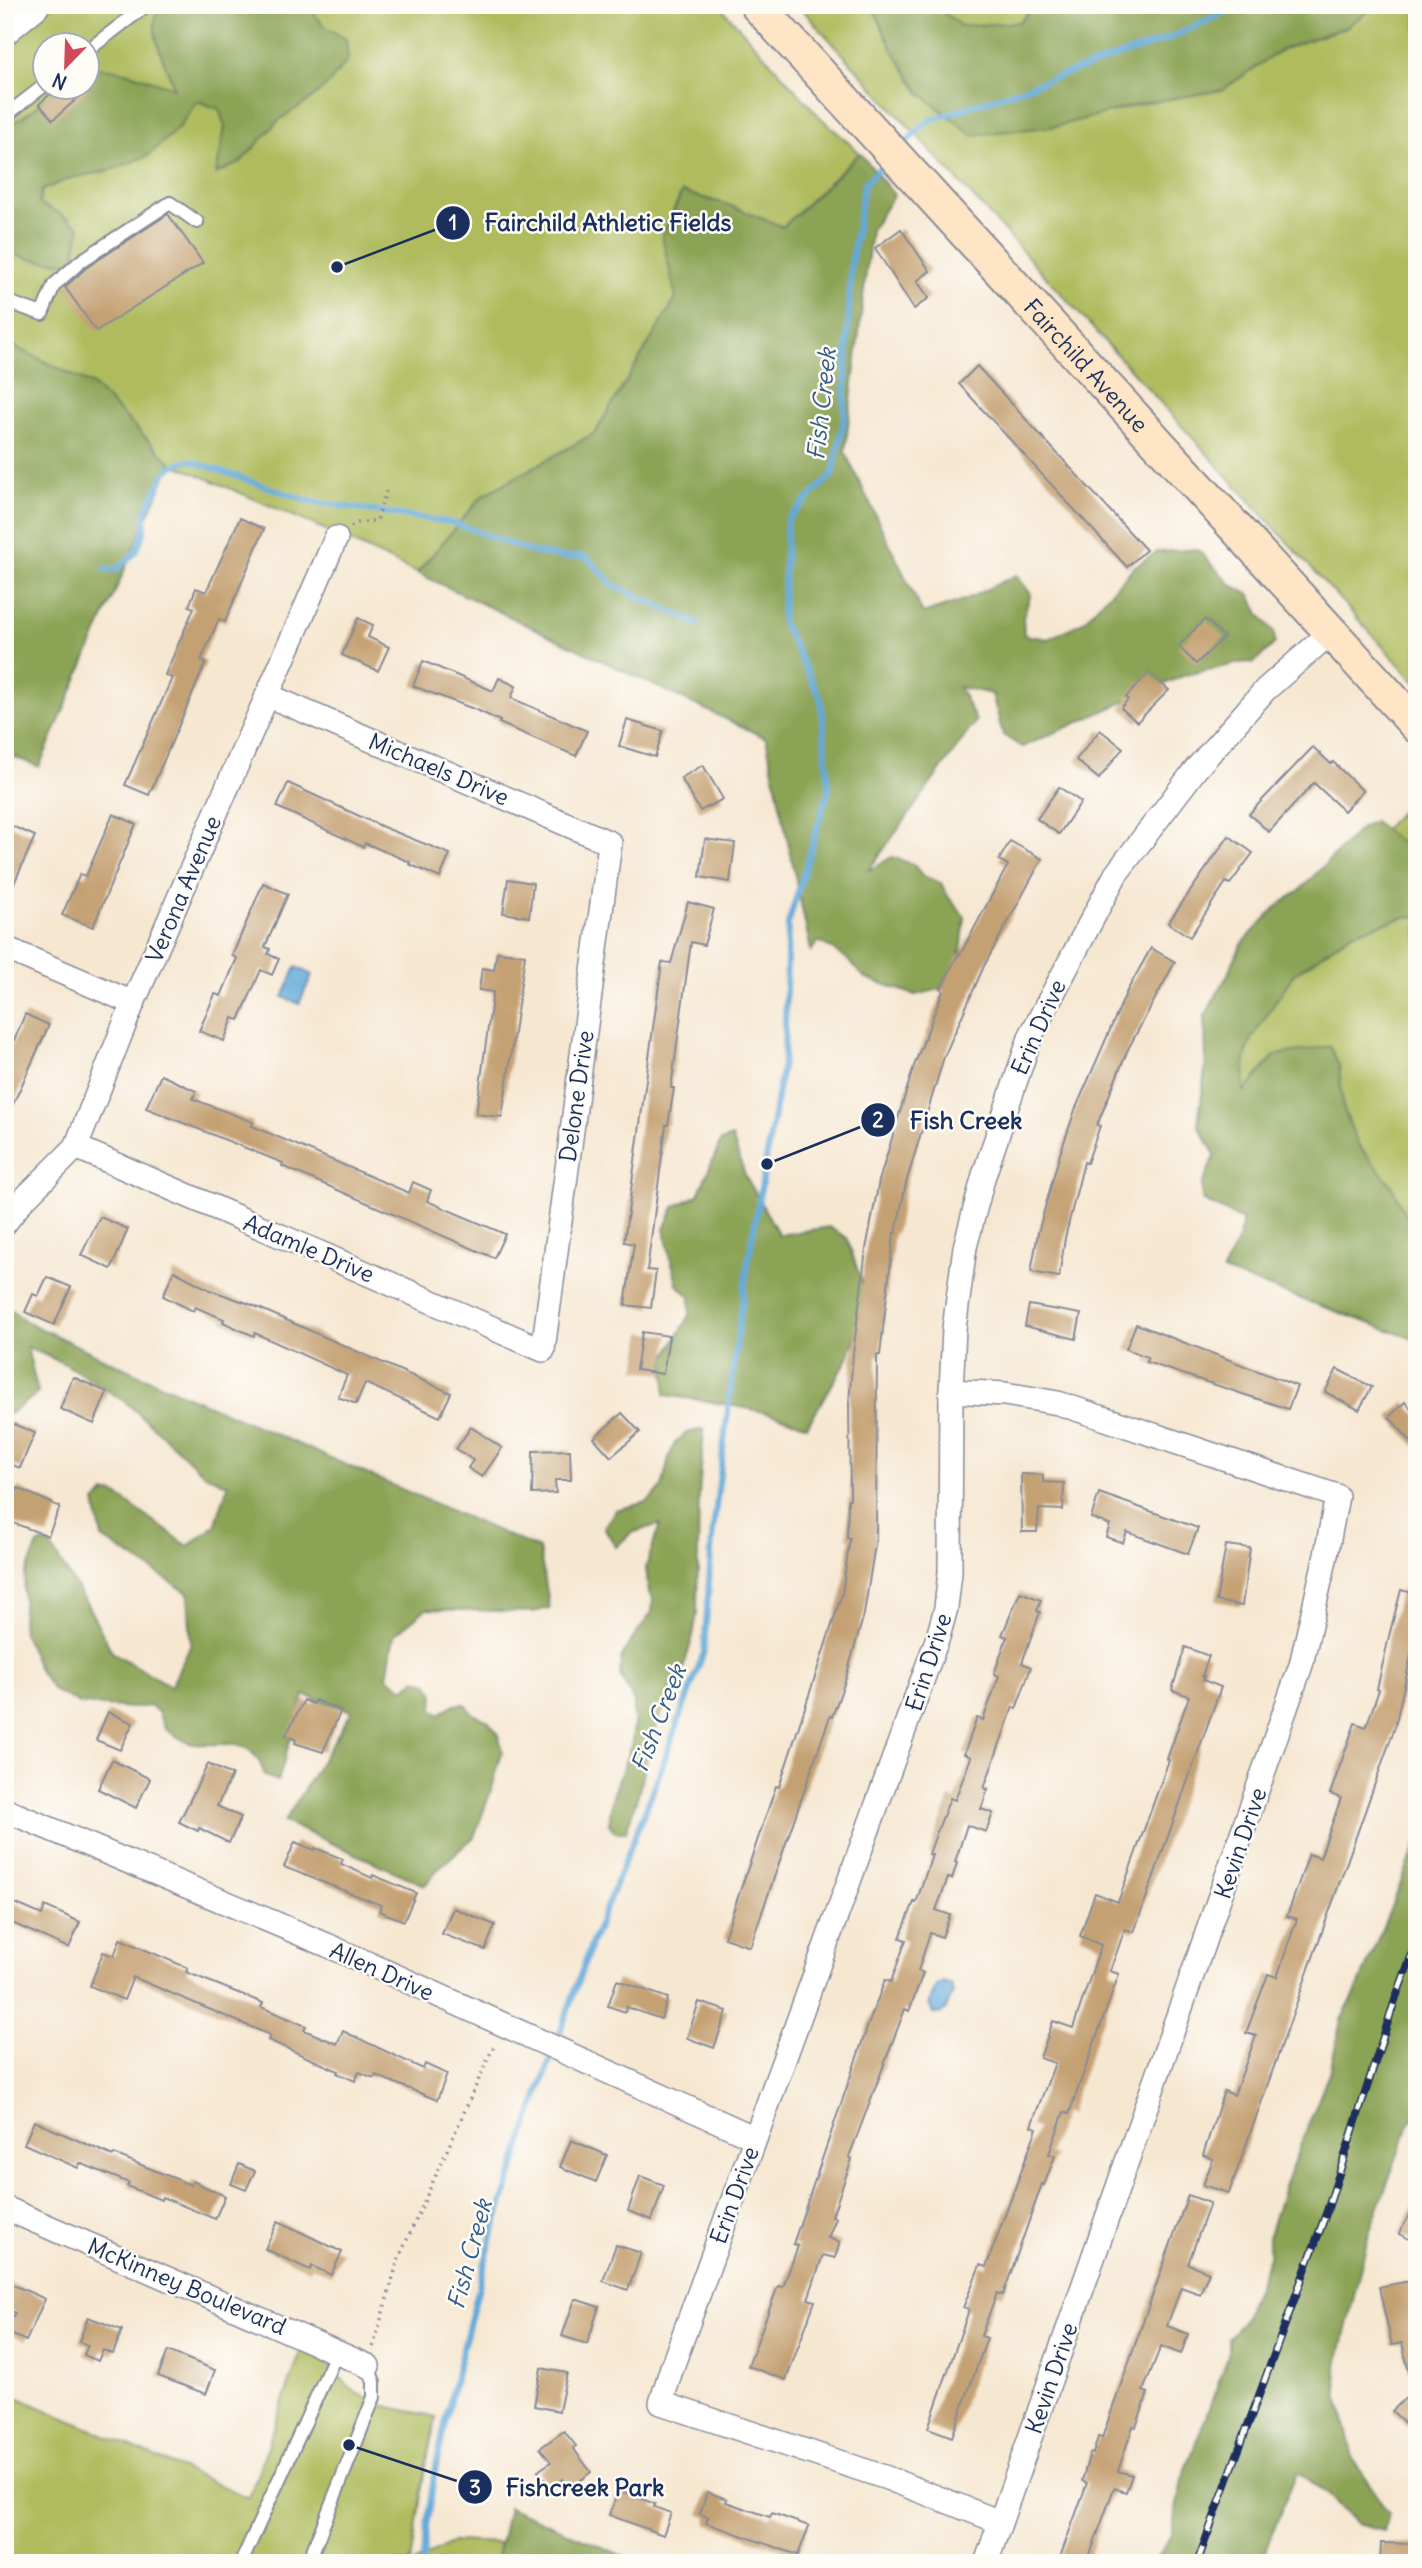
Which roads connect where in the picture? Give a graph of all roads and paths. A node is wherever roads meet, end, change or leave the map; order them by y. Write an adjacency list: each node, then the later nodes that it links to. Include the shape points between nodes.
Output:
1 (34, 5): 4 (street)
2 (147, 5): 5 (lane)
3 (757, 5): 13 (main road, Fairchild Avenue)
4 (5, 29)
5 (102, 39)
6 (32, 95): 7 (lane)
7 (5, 116)
8 (197, 222): 9 (lane, via 170,203 81,261 54,285 42,314)
9 (5, 301)
10 (386, 491): 11 (path)
11 (377, 520)
12 (336, 538): 14 (street, Verona Avenue)
13 (1330, 632): 15 (main road, Fairchild Avenue); 22 (street, Erin Drive, via 1265,690 1195,770 1116,874 1056,983 1031,1035 965,1247)
14 (267, 695): 16 (street, Michaels Drive); 18 (street, Verona Avenue)
15 (1417, 726)
16 (610, 843): 21 (street, Delone Drive)
17 (5, 948): 18 (street)
18 (133, 1003): 19 (street, Verona Avenue)
19 (76, 1147): 20 (street, Verona Avenue); 21 (street, Adamle Drive)
20 (5, 1223)
21 (543, 1350)
22 (951, 1391): 25 (street, Erin Drive, via 951,1550 946,1608 922,1686); 29 (street, Kevin Drive, via 1005,1394 1058,1404 1337,1496 1301,1665)
23 (5, 1810): 24 (street, Allen Drive, via 327,1945)
24 (502, 2025): 25 (street, Allen Drive); 28 (path, via 398,2260)
25 (755, 2138): 29 (street, Erin Drive, via 660,2403 887,2478)
26 (5, 2208): 27 (street, McKinney Boulevard)
27 (337, 2352): 28 (street, McKinney Boulevard); 30 (lane)
28 (368, 2366): 31 (lane, via 374,2397)
29 (1000, 2522): 32 (street, Kevin Drive)
30 (241, 2563)
31 (307, 2563)
32 (986, 2563)

